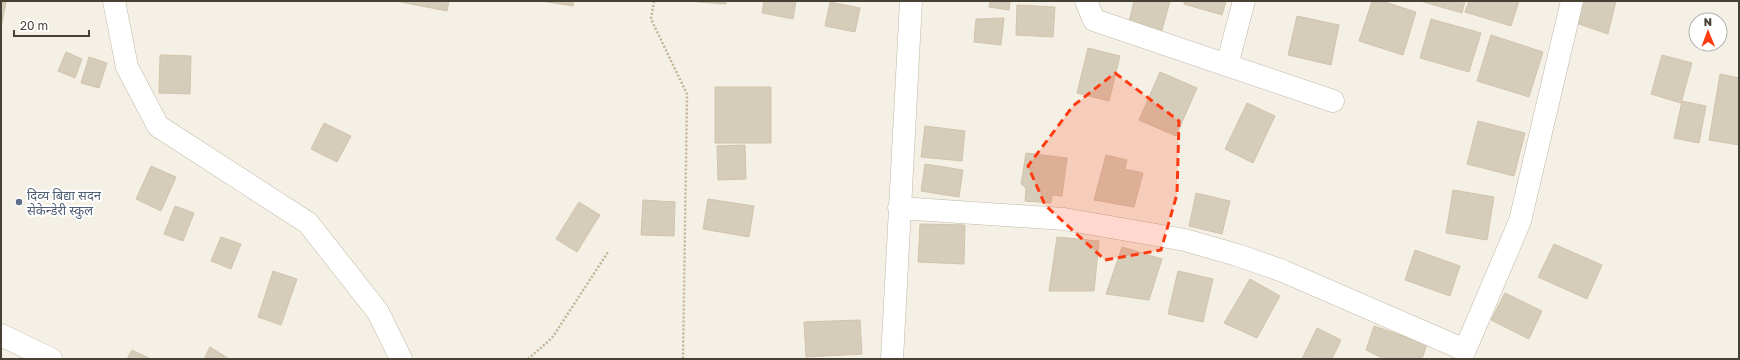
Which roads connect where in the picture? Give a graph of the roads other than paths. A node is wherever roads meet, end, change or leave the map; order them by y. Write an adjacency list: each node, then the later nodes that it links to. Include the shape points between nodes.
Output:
1 (114, 1): 12 (street, via 127,67 158,126 308,223 378,312)
2 (911, 1): 8 (street)
3 (1086, 1): 6 (street, via 1094,20)
4 (1244, 1): 6 (street)
5 (1572, 1): 10 (street, via 1520,221)
6 (1228, 65): 7 (street)
7 (1333, 101)
8 (899, 208): 10 (street, via 1064,218 1185,240 1283,271); 13 (street)
9 (1, 335): 11 (street)
10 (1463, 355)
11 (51, 359)
12 (401, 359)
13 (892, 359)

